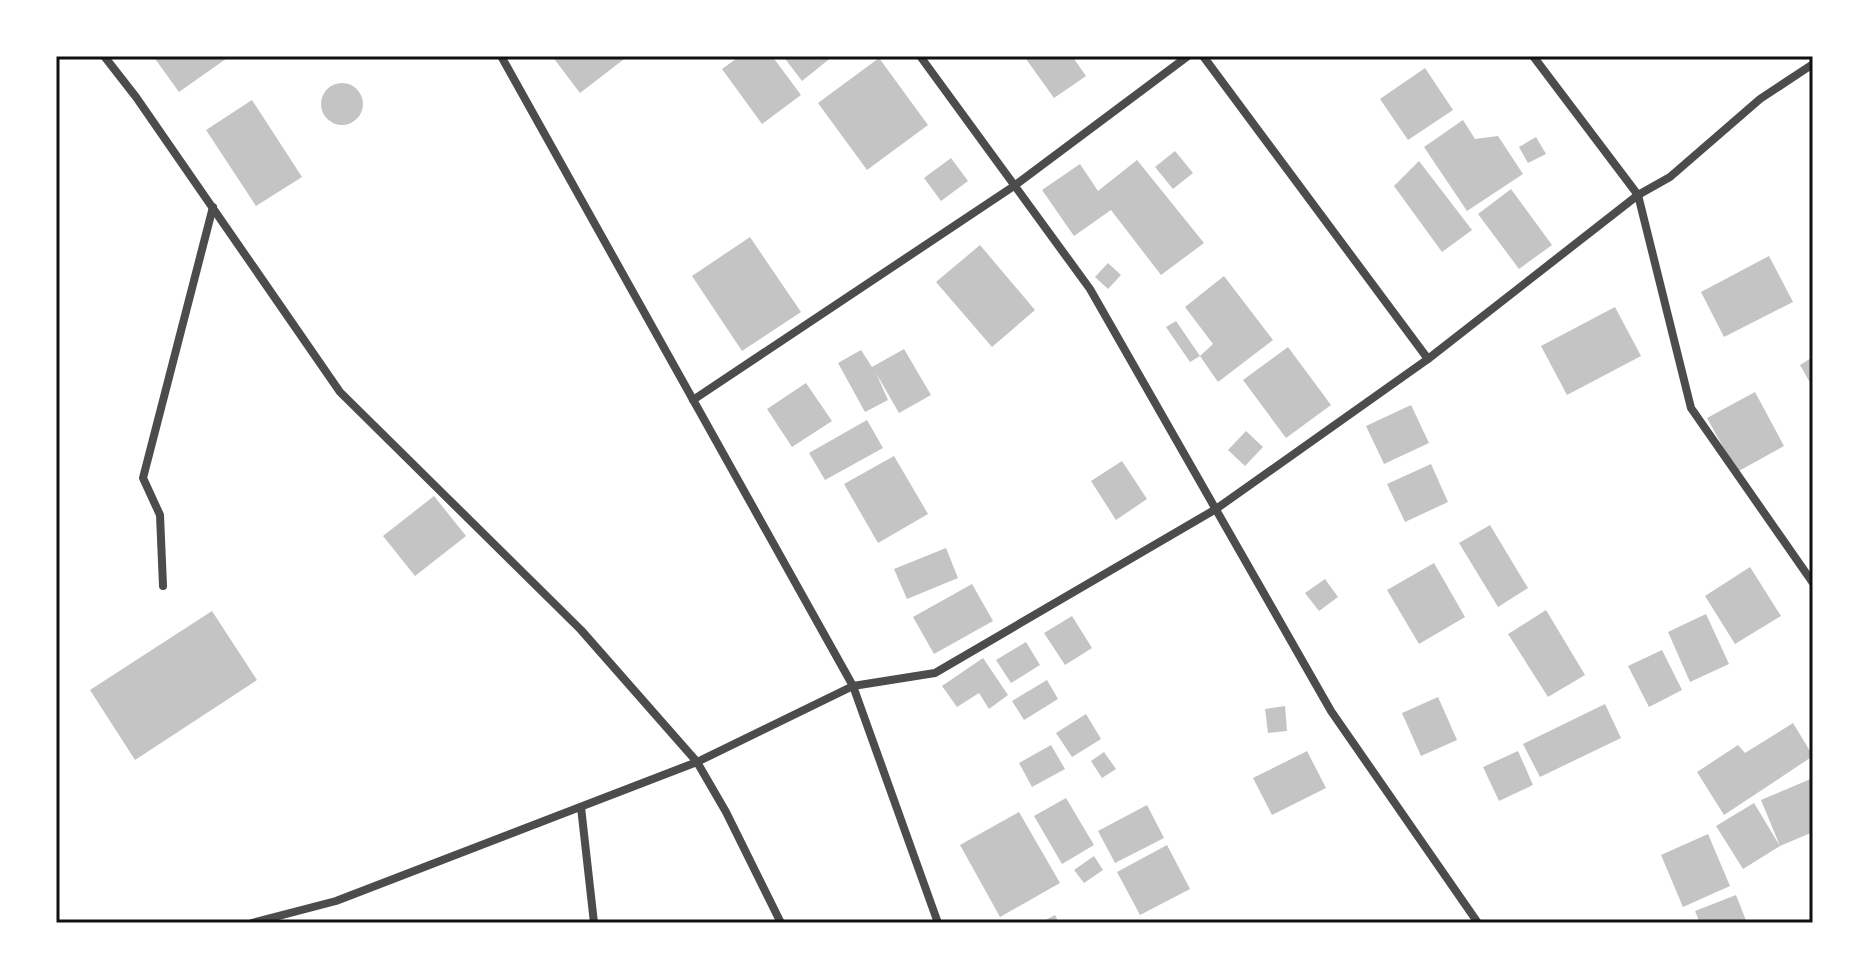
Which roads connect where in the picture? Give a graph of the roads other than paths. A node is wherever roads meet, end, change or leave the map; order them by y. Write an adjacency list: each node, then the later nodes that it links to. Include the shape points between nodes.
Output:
1 (104, 56): 10 (street)
2 (501, 56): 12 (street)
3 (920, 56): 8 (street)
4 (1188, 56): 8 (street)
5 (1203, 56): 11 (street)
6 (1533, 56): 9 (street)
7 (1813, 64): 9 (street, via 1760,99 1670,177)
8 (1014, 186): 12 (street); 13 (street, via 1090,289)
9 (1638, 195): 11 (street); 14 (street, via 1691,408)
10 (213, 207): 15 (street, via 143,478 160,515); 17 (street, via 340,392 581,630)
11 (1428, 359): 13 (street)
12 (693, 400): 16 (street)
13 (1216, 509): 16 (street, via 935,673); 23 (street, via 1331,711)
14 (1813, 583)
15 (163, 586)
16 (853, 686): 17 (street); 22 (street)
17 (697, 762): 18 (street); 21 (street)
18 (581, 807): 19 (street, via 336,901); 20 (street)
19 (252, 923)
20 (594, 923)
21 (781, 923)
22 (938, 923)
23 (1478, 923)

